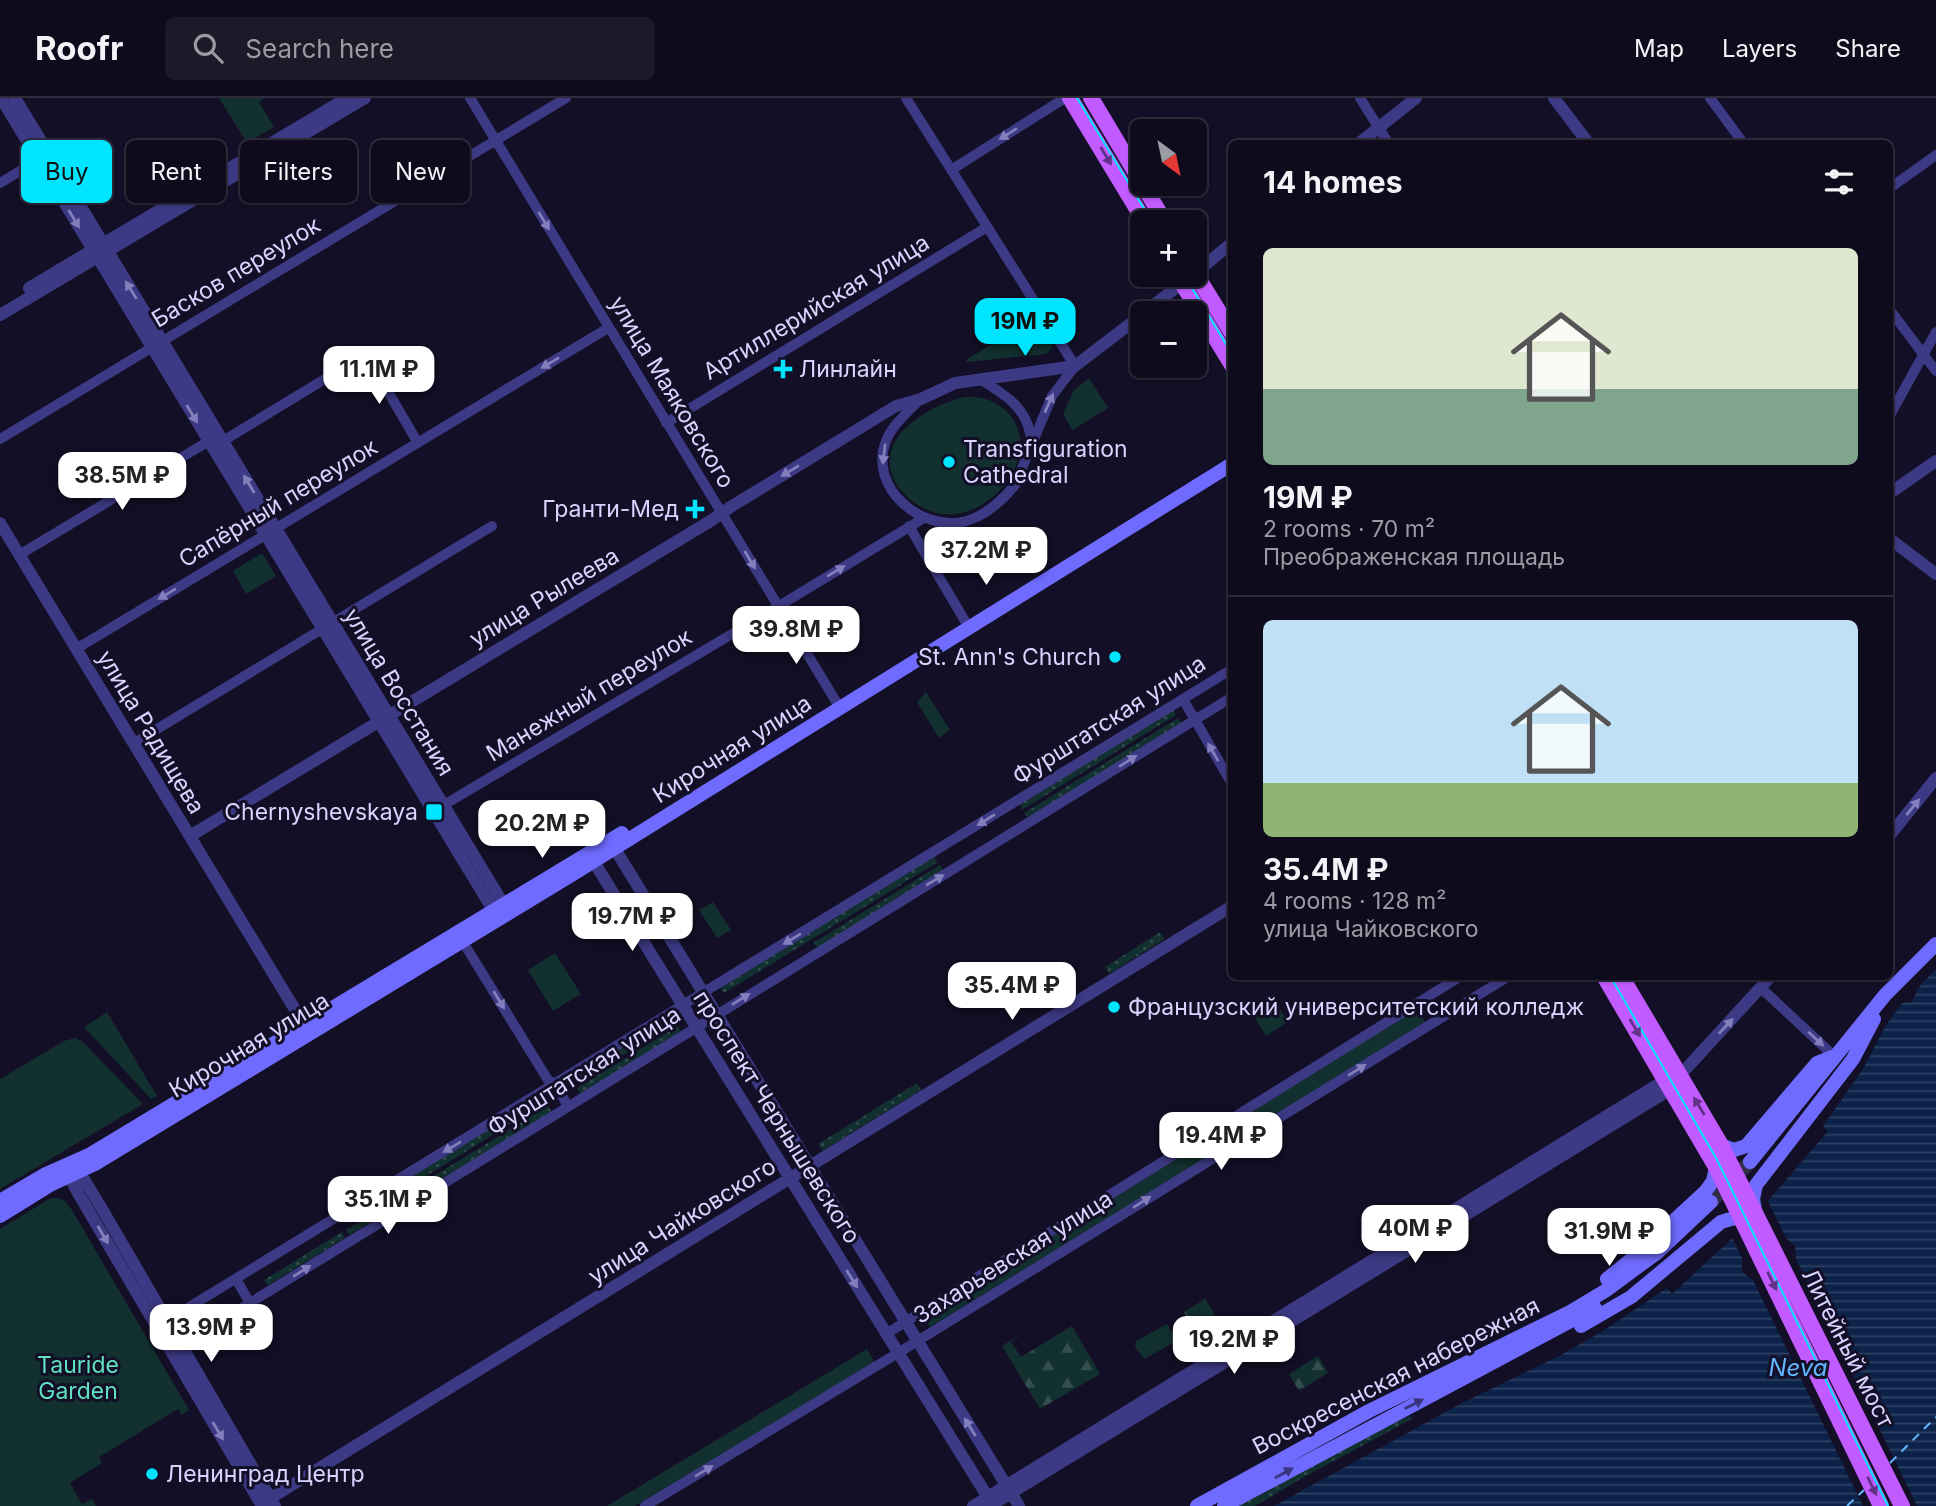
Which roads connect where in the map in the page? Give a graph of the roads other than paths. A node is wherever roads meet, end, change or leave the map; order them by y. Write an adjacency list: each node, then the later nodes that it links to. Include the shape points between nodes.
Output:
1 (1, 98): 15 (street, улица Восстания)
2 (15, 98): 16 (street, улица Восстания)
3 (347, 98): 32 (street)
4 (365, 98): 32 (street)
5 (470, 98): 21 (street, улица Маяковского)
6 (566, 98): 21 (street, Басков переулок)
7 (906, 98): 24 (street)
8 (1068, 98): 24 (street, one-way to 24); 28 (main road, one-way to 28)
9 (1091, 98): 29 (main road)
10 (1360, 98): 14 (street)
11 (1416, 98): 14 (street)
12 (1554, 98): 19 (street)
13 (1710, 98): 20 (street)
14 (1378, 128): 17 (street); 18 (street)
15 (31, 140)
16 (35, 140)
17 (1363, 140)
18 (1386, 140)
19 (1586, 140)
20 (1741, 140)
21 (495, 141): 42 (street, улица Маяковского, one-way to 42); 45 (street, Басков переулок)
22 (1936, 155): 26 (street)
23 (21, 170): 25 (street)
24 (951, 170): 30 (street)
25 (0, 183)
26 (1893, 186)
27 (71, 203): 32 (street, улица Восстания)
28 (1138, 210)
29 (1158, 210)
30 (987, 227): 48 (street); 53 (street, Артиллерийская улица)
31 (1228, 246): 33 (street)
32 (100, 251): 38 (street); 40 (street); 45 (street, улица Восстания)
33 (1207, 262)
34 (1175, 287): 37 (street)
35 (1193, 287): 47 (main road)
36 (1196, 287): 43 (main road)
37 (1158, 301)
38 (0, 306)
39 (1893, 314): 46 (street)
40 (0, 315)
41 (1130, 324): 48 (street)
42 (608, 328): 53 (street, улица Маяковского); 56 (street, Сапёрный переулок, one-way to 56)
43 (1228, 328)
44 (1936, 332): 46 (street)
45 (157, 344): 54 (street, Басков переулок); 55 (street, улица Восстания)
46 (1924, 355): 49 (street); 52 (street)
47 (1228, 357)
48 (1075, 366): 50 (street); 57 (street, one-way to 48, via 1056,388)
49 (1936, 371)
50 (979, 379): 51 (street); 57 (street, via 1021,411)
51 (920, 398): 62 (street, улица Рылеева, one-way to 62, via 896,406); 63 (street, one-way to 63, via 886,440 883,468 901,503)
52 (1893, 410)
53 (666, 423): 62 (street, улица Маяковского)
54 (0, 439)
55 (216, 441): 56 (street, via 366,354); 67 (street, улица Восстания); 69 (street)
56 (418, 443): 67 (street, Сапёрный переулок)
57 (1031, 444): 63 (street, via 1015,485 987,511 963,522)
58 (1228, 458): 72 (main road, Кирочная улица)
59 (1936, 461): 61 (street)
60 (1228, 466): 78 (main road, Кирочная улица)
61 (1893, 491)
62 (721, 514): 71 (street, улица Маяковского, one-way to 71); 79 (street, улица Рылеева)
63 (924, 518): 66 (street, Манежный переулок)
64 (0, 523): 69 (street, улица Радищева)
65 (492, 526): 73 (street)
66 (909, 526): 71 (street, Манежный переулок, one-way to 66); 72 (street)
67 (270, 531): 73 (street, улица Восстания); 74 (street, Сапёрный переулок, one-way to 74)
68 (1893, 541): 70 (street)
69 (19, 555): 74 (street, улица Радищева)
70 (1936, 575)
71 (778, 606): 78 (street, улица Маяковского); 85 (street, Манежный переулок)
72 (965, 621): 78 (main road, Кирочная улица)
73 (328, 625): 79 (street, улица Восстания); 81 (street)
74 (76, 649): 81 (street, улица Радищева)
75 (1228, 671): 76 (street, Фурштатская улица)
76 (1182, 699): 80 (street); 84 (street, Фурштатская улица)
77 (1228, 699): 80 (street, Фурштатская улица)
78 (838, 705): 89 (main road, Кирочная улица); 90 (main road, Кирочная улица)
79 (384, 718): 85 (street, улица Восстания); 88 (street, улица Рылеева)
80 (1195, 720): 82 (street, one-way to 80); 86 (street, Фурштатская улица, one-way to 80)
81 (134, 743): 88 (street, улица Радищева)
82 (1228, 776)
83 (1936, 778): 87 (street, one-way to 83)
84 (1007, 807): 86 (street, Фурштатская улица); 103 (street, Фурштатская улица, one-way to 103)
85 (438, 808): 93 (street, улица Восстания)
86 (1020, 828): 105 (street, Фурштатская улица, one-way to 86)
87 (1893, 831)
88 (190, 835): 108 (street, улица Радищева)
89 (599, 847): 90 (street); 91 (street); 93 (main road, Кирочная улица)
90 (615, 849): 91 (main road, Кирочная улица); 103 (street, проспект Чернышевского)
91 (594, 862): 93 (main road, Кирочная улица); 104 (street, проспект Чернышевского)
92 (1228, 908): 117 (street, улица Чайковского)
93 (500, 910): 94 (main road, Кирочная улица); 108 (main road, Кирочная улица)
94 (463, 942): 108 (main road, Кирочная улица); 112 (street, one-way to 112, via 548,1080)
95 (1936, 944): 109 (main road)
96 (1936, 956): 106 (main road)
97 (1455, 980): 110 (street, Захарьевская улица)
98 (1502, 980): 113 (street, Захарьевская улица, one-way to 98)
99 (1607, 980): 111 (main road, one-way to 111)
100 (1623, 980): 111 (main road)
101 (1768, 980): 102 (street)
102 (1761, 988): 109 (street, one-way to 109); 111 (street, one-way to 102)
103 (704, 994): 104 (street, Фурштатская улица); 105 (street, проспект Чернышевского)
104 (684, 1005): 107 (street, проспект Чернышевского); 112 (street, Фурштатская улица)
105 (716, 1014): 107 (street, Фурштатская улица); 117 (street, проспект Чернышевского)
106 (1874, 1019): 109 (main road, via 1752,1165); 123 (main road, via 1853,1059 1756,1185)
107 (697, 1026): 114 (street, Фурштатская улица); 121 (street, проспект Чернышевского)
108 (307, 1029): 119 (main road, Кирочная улица, via 89,1155)
109 (1834, 1056): 115 (main road, via 1816,1063 1746,1146 1734,1150)
110 (1304, 1074): 113 (street); 116 (street, Захарьевская улица)
111 (1672, 1082): 115 (main road, one-way to 111); 118 (main road); 137 (street, via 1651,1102)
112 (555, 1084): 114 (street); 127 (street, Фурштатская улица, one-way to 127)
113 (1317, 1094): 120 (street, Захарьевская улица)
114 (568, 1106): 128 (street, Фурштатская улица, one-way to 114)
115 (1721, 1144): 123 (main road)
116 (1178, 1152): 120 (street); 125 (street, Захарьевская улица)
117 (810, 1167): 121 (street, улица Чайковского); 129 (street, проспект Чернышевского)
118 (1716, 1167): 123 (main road); 132 (main road, via 1705,1192 1639,1253 1581,1297)
119 (72, 1170): 122 (main road, Кирочная улица, via 44,1175); 124 (main road, Кирочная улица); 130 (street)
120 (1190, 1172): 126 (street, Захарьевская улица, one-way to 120)
121 (790, 1179): 131 (street, проспект Чернышевского, one-way to 131); 139 (street, улица Чайковского)
122 (0, 1201)
123 (1748, 1215): 136 (main road, via 1721,1222 1602,1316); 145 (main road, Литейный мост, one-way to 145); 146 (main road, Литейный мост)
124 (0, 1216)
125 (1052, 1231): 126 (street); 129 (street, Захарьевская улица)
126 (1064, 1251): 133 (street, Захарьевская улица)
127 (236, 1279): 128 (street); 130 (street, Фурштатская улица)
128 (250, 1303): 134 (street, Фурштатская улица)
129 (905, 1322): 131 (street, Захарьевская улица); 133 (street, проспект Чернышевского)
130 (162, 1324): 134 (street)
131 (886, 1334): 135 (street, проспект Чернышевского)
132 (1512, 1340): 136 (main road, Воскресенская набережная, via 1605,1291 1713,1206 1663,1258 1611,1298); 143 (main road, Воскресенская набережная, via 1369,1411)
133 (917, 1341): 135 (street, Захарьевская улица); 137 (street, проспект Чернышевского, one-way to 133)
134 (176, 1349): 139 (street)
135 (898, 1353): 138 (street, проспект Чернышевского); 140 (street, Захарьевская улица, one-way to 135)
136 (1499, 1361): 144 (main road, Воскресенская набережная, one-way to 136)
137 (1008, 1489): 138 (street); 142 (street, проспект Чернышевского)
138 (990, 1503): 141 (street)
139 (267, 1504)
140 (645, 1506)
141 (972, 1506)
142 (1018, 1506)
143 (1196, 1506)
144 (1224, 1506)
145 (1881, 1506)
146 (1902, 1506)

